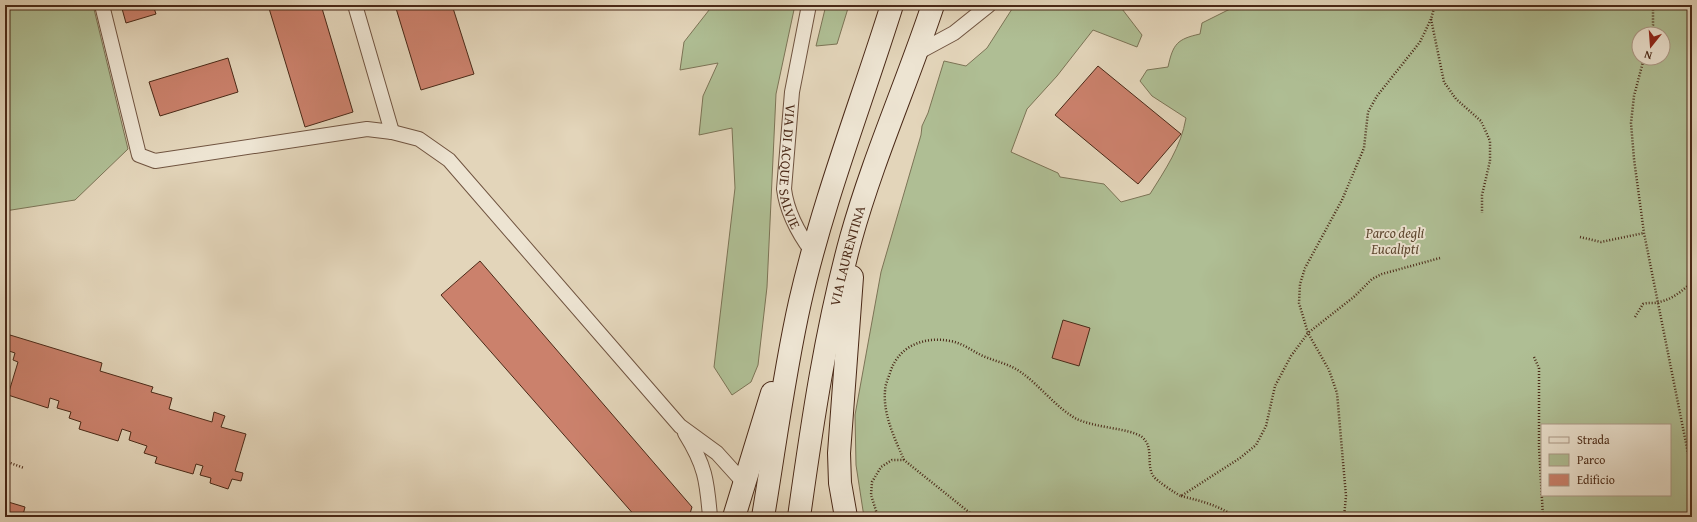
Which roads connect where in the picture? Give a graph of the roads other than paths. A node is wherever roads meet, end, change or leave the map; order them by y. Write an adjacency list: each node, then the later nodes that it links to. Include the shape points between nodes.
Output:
1 (102, 5): 8 (lane, via 139,155 148,160 181,158 368,129)
2 (355, 5): 8 (lane)
3 (809, 5): 10 (lane, VIA DI ACQUE SALVIE, via 792,92 784,189 792,218)
4 (892, 5): 10 (main road)
5 (933, 5): 7 (main road, VIA LAURENTINA)
6 (989, 5): 7 (lane, via 954,33)
7 (917, 53): 9 (main road, VIA LAURENTINA, via 865,190)
8 (392, 132): 12 (lane, via 420,139 449,160)
9 (851, 238): 17 (main road, VIA LAURENTINA, via 827,343); 18 (main road, via 852,285 839,453 840,483)
10 (813, 253): 11 (main road)
11 (800, 302): 13 (main road); 16 (main road)
12 (680, 426): 13 (lane, via 717,453); 14 (lane, via 703,465)
13 (744, 484): 15 (main road)
14 (710, 517)
15 (734, 517)
16 (763, 517)
17 (799, 517)
18 (846, 517)

